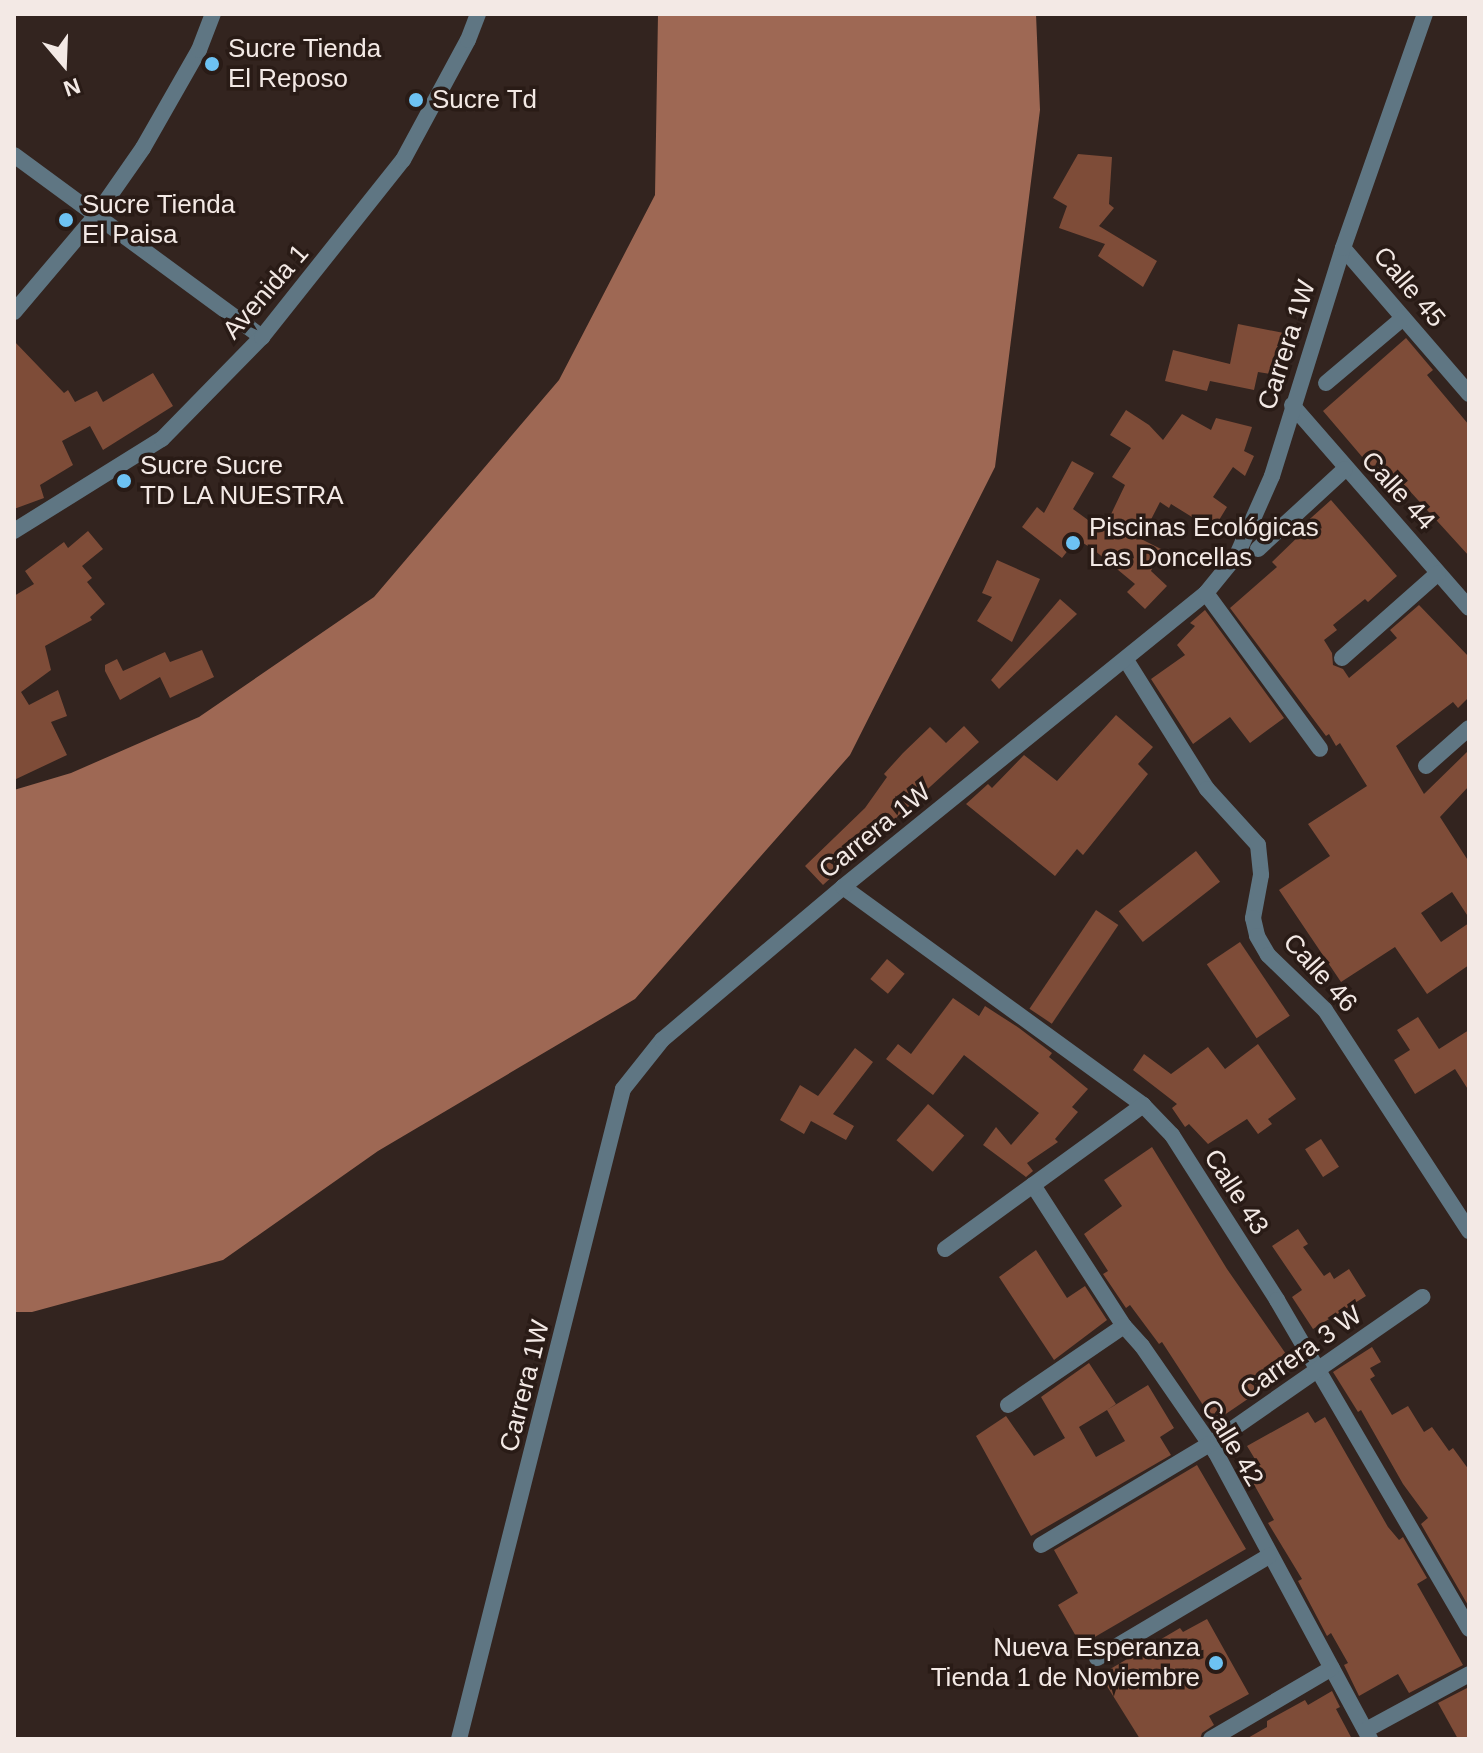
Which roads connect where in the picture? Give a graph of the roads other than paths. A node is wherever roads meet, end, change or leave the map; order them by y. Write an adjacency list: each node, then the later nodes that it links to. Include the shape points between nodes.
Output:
1 (213, 14): 5 (street, via 164,111)
2 (478, 14): 9 (street, Avenida 1, via 403,160)
3 (1425, 14): 6 (street, Carrera 1W)
4 (14, 155): 5 (street)
5 (97, 214): 7 (street); 9 (street)
6 (1343, 248): 8 (street, Calle 45); 12 (street, Carrera 1W)
7 (14, 312)
8 (1403, 318): 10 (street); 11 (street, Calle 45)
9 (262, 337): 14 (street, Avenida 1, via 162,439)
10 (1326, 383)
11 (1469, 394)
12 (1292, 405): 13 (street, Calle 44); 17 (street, Carrera 1W, via 1261,507 1237,555)
13 (1345, 469): 15 (street); 16 (street, Calle 44)
14 (14, 531)
15 (1258, 549)
16 (1438, 573): 18 (street, Calle 44); 19 (street)
17 (1206, 593): 20 (street, Carrera 1W); 22 (street)
18 (1469, 608)
19 (1342, 658)
20 (1126, 660): 24 (street, Carrera 1W); 27 (street, Calle 46, via 1207,789 1258,845 1261,875 1253,918 1268,955 1325,1010)
21 (1469, 728): 23 (street)
22 (1320, 749)
23 (1426, 766)
24 (843, 887): 25 (street, Calle 43); 41 (street, Carrera 1W, via 662,1040 623,1089)
25 (1143, 1105): 26 (street); 31 (street, Calle 43, via 1172,1135)
26 (1033, 1185): 28 (street); 30 (street, Calle 42)
27 (1469, 1231)
28 (945, 1249)
29 (1422, 1297): 31 (street, Carrera 3 W)
30 (1124, 1326): 32 (street); 33 (street, Calle 42)
31 (1317, 1370): 33 (street, Carrera 3 W); 36 (street, Calle 43)
32 (1008, 1405)
33 (1210, 1444): 34 (street, Carrera 3 W); 35 (street, Calle 42)
34 (1041, 1545)
35 (1269, 1556): 37 (street); 38 (street, Calle 42)
36 (1469, 1629)
37 (1097, 1658)
38 (1332, 1668): 40 (street, Calle 42); 42 (street)
39 (1469, 1674): 40 (street)
40 (1368, 1735)
41 (459, 1739)
42 (1211, 1739)

